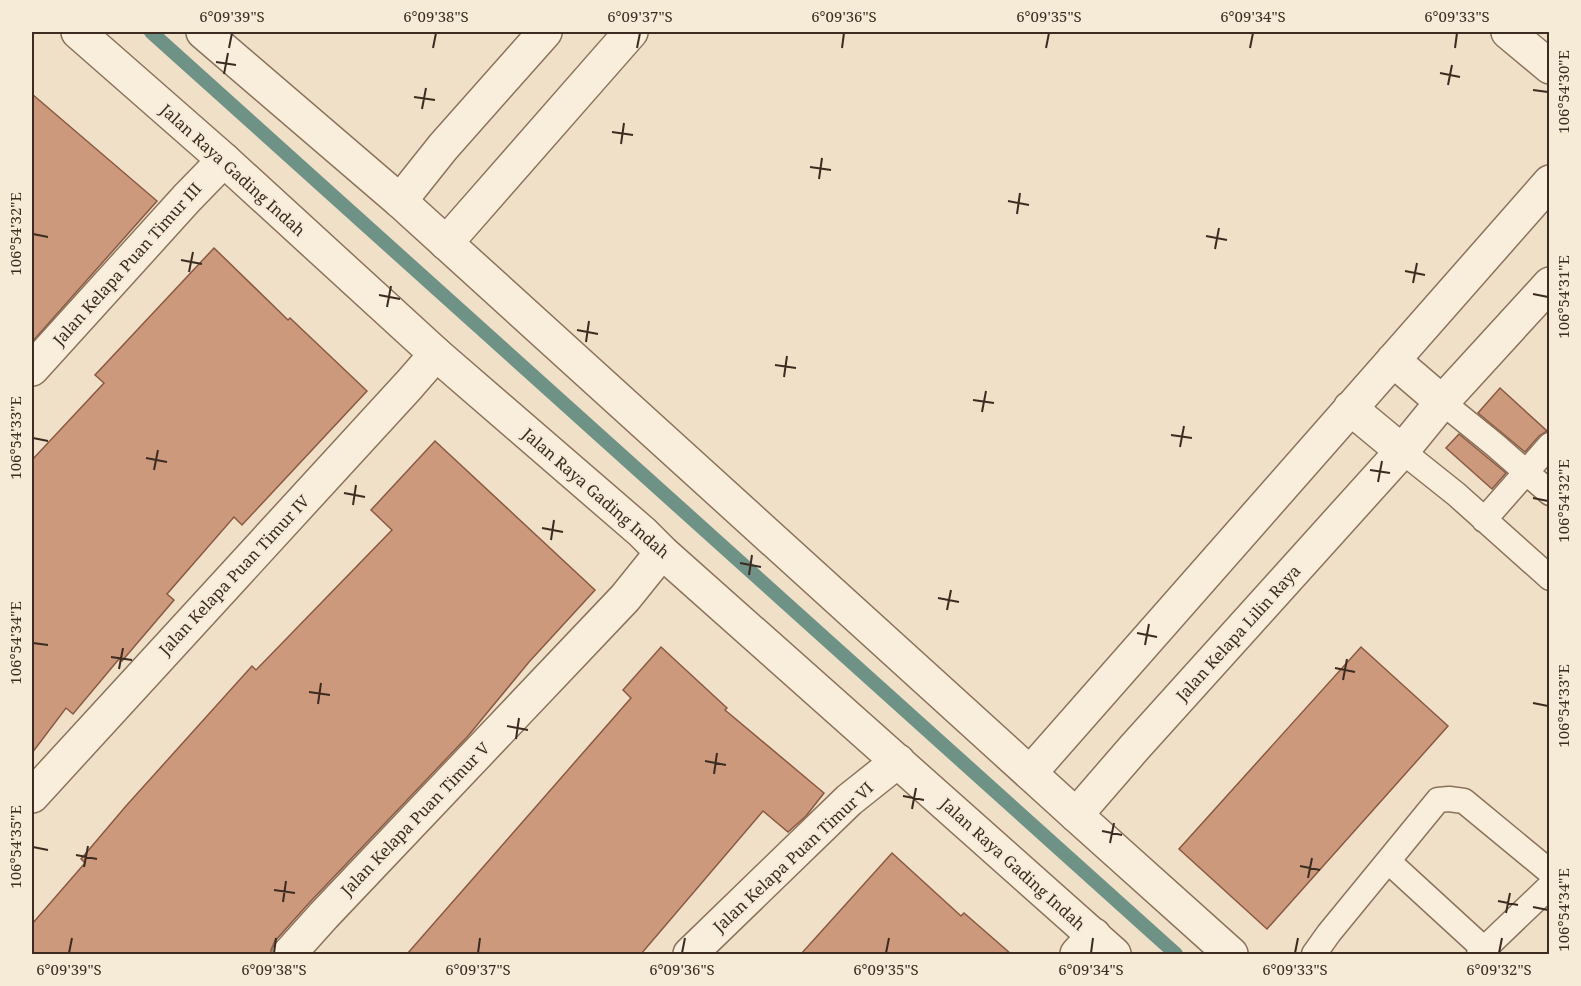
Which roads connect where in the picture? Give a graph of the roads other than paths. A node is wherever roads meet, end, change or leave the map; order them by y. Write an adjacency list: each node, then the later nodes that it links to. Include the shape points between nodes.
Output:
1 (78, 32): 8 (street, Jalan Raya Gading Indah)
2 (203, 32): 6 (street)
3 (545, 32): 10 (street)
4 (632, 32): 11 (street)
5 (1508, 32): 7 (street)
6 (230, 43): 10 (street)
7 (1550, 67)
8 (224, 160): 13 (street, Jalan Raya Gading Indah); 15 (street, Jalan Kelapa Puan Timur III)
9 (1550, 182): 14 (street)
10 (400, 201): 11 (street)
11 (446, 243): 26 (street)
12 (1550, 284): 16 (street, Jalan Kelapa Lilin Raya)
13 (436, 354): 23 (street, Jalan Raya Gading Indah); 27 (street, Jalan Kelapa Puan Timur IV)
14 (1393, 360): 16 (street); 17 (street)
15 (32, 369)
16 (1442, 402): 19 (street, Jalan Kelapa Lilin Raya); 20 (lane)
17 (1350, 408): 19 (street); 26 (street)
18 (1550, 445): 20 (lane)
19 (1402, 451): 22 (lane); 28 (street, Jalan Kelapa Lilin Raya)
20 (1526, 472): 21 (lane); 22 (lane)
21 (1550, 493)
22 (1484, 520): 24 (lane)
23 (662, 552): 25 (street, Jalan Raya Gading Indah); 34 (street, Jalan Kelapa Puan Timur V, via 625,598)
24 (1550, 578)
25 (898, 761): 32 (street, Jalan Raya Gading Indah); 35 (street, Jalan Kelapa Puan Timur VI, via 849,800)
26 (1030, 773): 28 (street)
27 (32, 796)
28 (1076, 815): 36 (street)
29 (1388, 861): 30 (lane, via 1438,800 1449,799 1464,801); 33 (lane); 37 (lane)
30 (1550, 872)
31 (1550, 886): 33 (lane)
32 (1095, 948)
33 (1482, 952)
34 (289, 954)
35 (690, 954)
36 (1231, 954)
37 (1314, 954)

